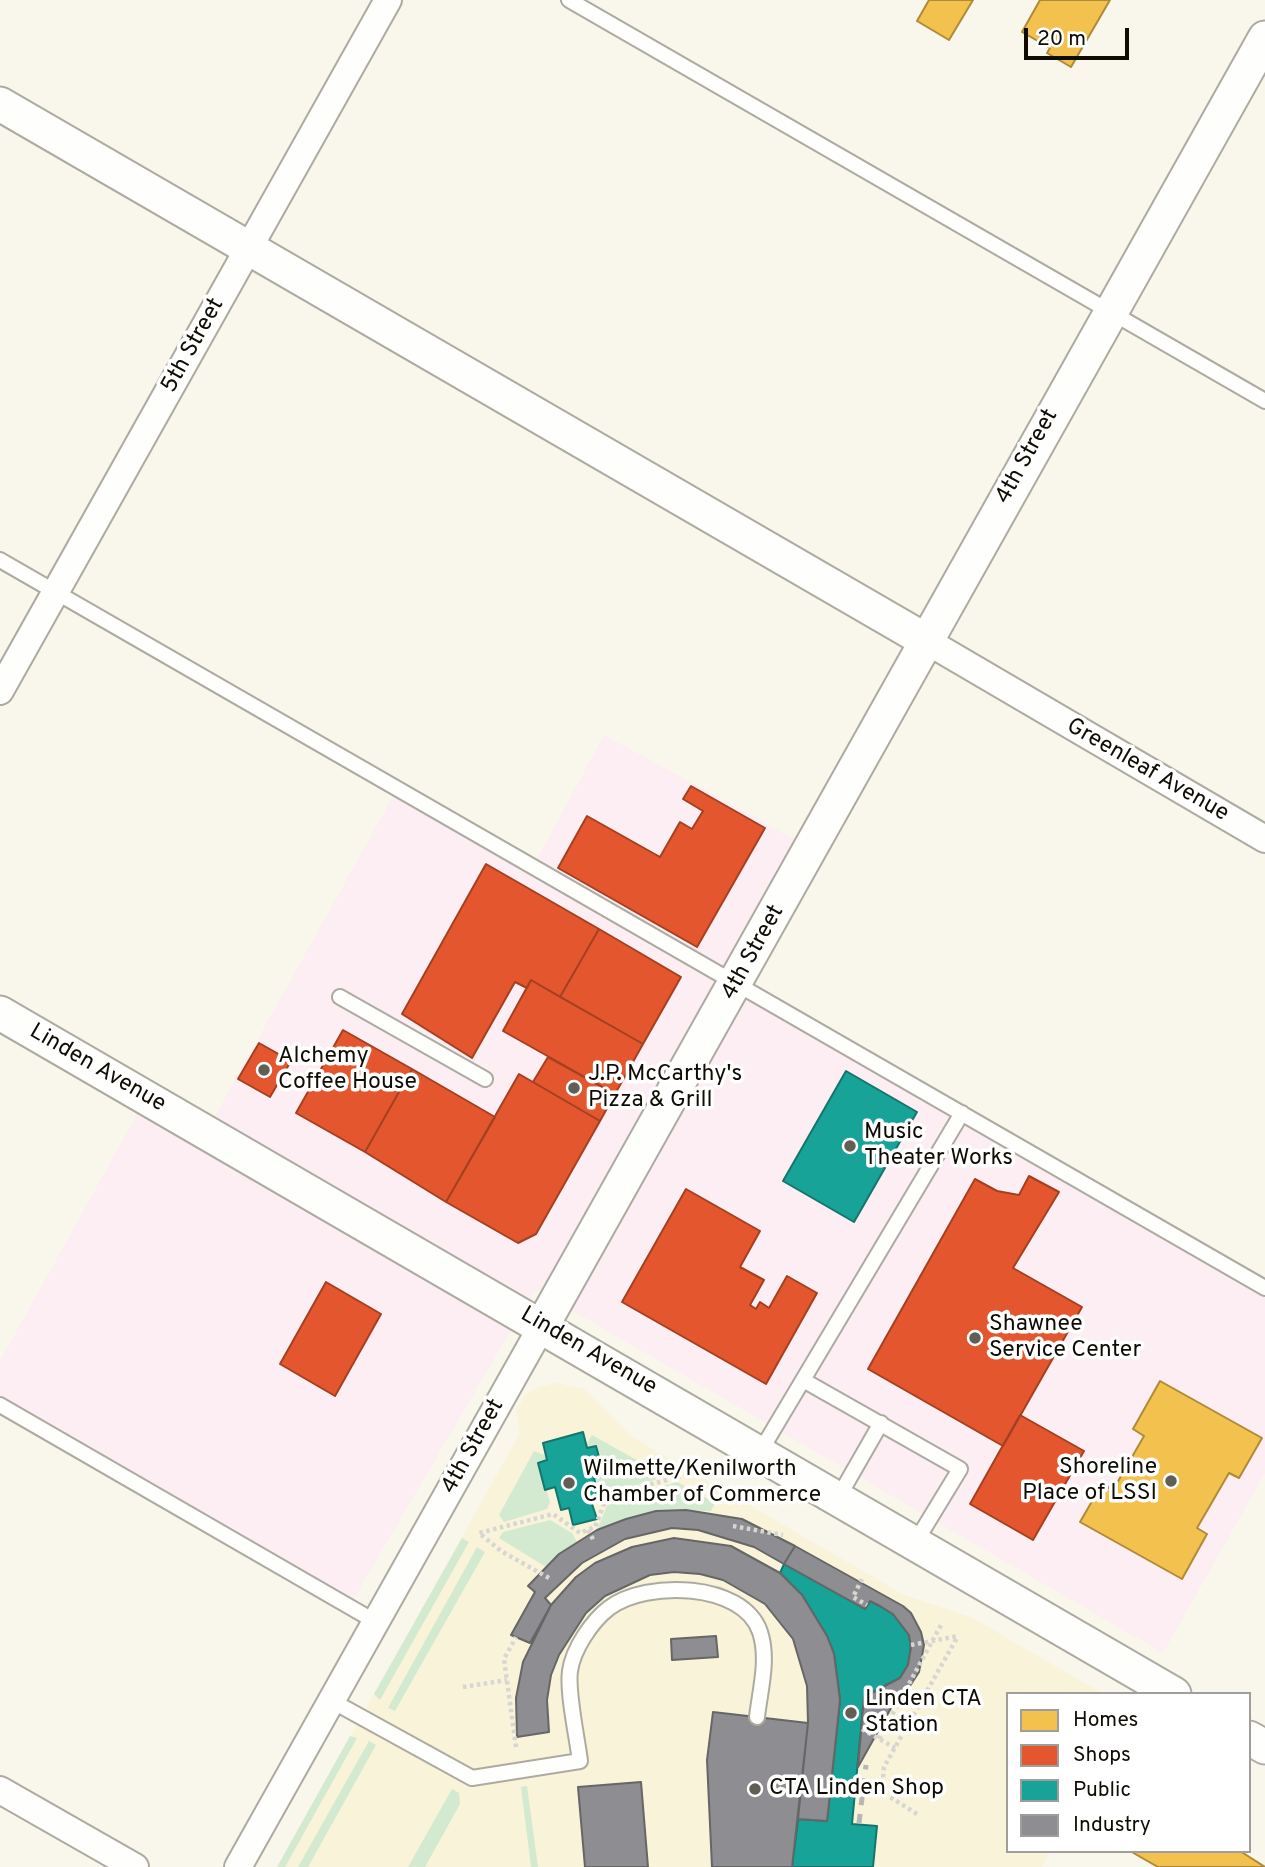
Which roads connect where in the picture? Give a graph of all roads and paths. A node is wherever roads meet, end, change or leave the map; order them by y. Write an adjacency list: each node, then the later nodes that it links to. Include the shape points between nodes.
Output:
1 (388, 0): 5 (street, 5th Street)
2 (569, 0): 6 (lane)
3 (1265, 38): 6 (street, 4th Street)
4 (0, 104): 5 (street)
5 (249, 248): 9 (street, 5th Street); 10 (street)
6 (1110, 312): 7 (lane); 10 (street, 4th Street)
7 (1265, 401)
8 (0, 560): 9 (lane)
9 (56, 592): 11 (street, 5th Street); 13 (lane)
10 (925, 640): 12 (street, Greenleaf Avenue); 13 (street, 4th Street)
11 (0, 691)
12 (1265, 839)
13 (737, 984): 17 (lane); 19 (street, 4th Street)
14 (340, 997): 16 (lane)
15 (0, 1013): 19 (street, Linden Avenue)
16 (485, 1079)
17 (962, 1113): 18 (lane); 20 (lane)
18 (1265, 1288)
19 (542, 1325): 23 (street, Linden Avenue); 34 (street, 4th Street)
20 (803, 1380): 22 (lane); 23 (lane)
21 (0, 1405): 34 (lane)
22 (881, 1423): 25 (lane); 30 (lane, via 960,1469)
23 (760, 1452): 25 (street, Linden Avenue)
24 (682, 1476): 27 (path, via 607,1496 594,1527)
25 (838, 1498): 30 (street, Linden Avenue)
26 (733, 1526): 28 (path)
27 (587, 1530): 29 (path); 31 (path, via 580,1533 552,1514 479,1533)
28 (783, 1535)
29 (594, 1541)
30 (915, 1543): 41 (street, Linden Avenue)
31 (549, 1578)
32 (862, 1579): 33 (path, via 853,1597)
33 (867, 1605)
34 (376, 1622): 42 (street, 4th Street)
35 (941, 1625): 37 (path)
36 (516, 1637): 39 (path, via 504,1660)
37 (932, 1641): 38 (path); 45 (path); 46 (path, via 958,1636)
38 (911, 1645)
39 (507, 1680): 40 (path); 47 (path)
40 (463, 1687)
41 (1171, 1692)
42 (332, 1701): 43 (lane, via 472,1779 580,1761 570,1672 582,1641 610,1608 641,1595 682,1590 714,1593 735,1603 760,1631 765,1653); 51 (street, 4th Street)
43 (757, 1717)
44 (862, 1729): 45 (path)
45 (879, 1739): 46 (path)
46 (895, 1748): 49 (path, via 884,1768 882,1792)
47 (517, 1755)
48 (0, 1790): 50 (street)
49 (917, 1814)
50 (135, 1867)
51 (239, 1867)

